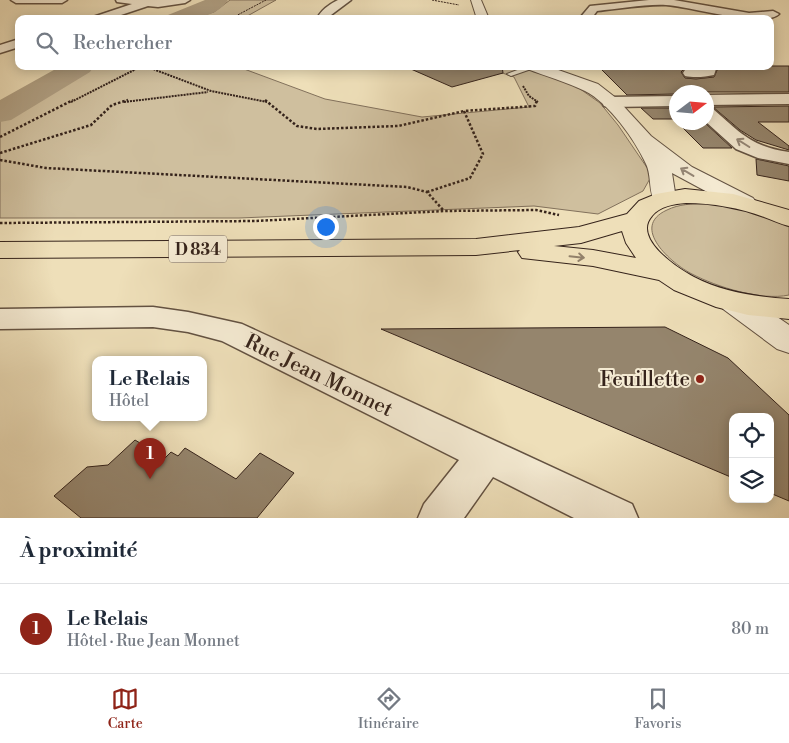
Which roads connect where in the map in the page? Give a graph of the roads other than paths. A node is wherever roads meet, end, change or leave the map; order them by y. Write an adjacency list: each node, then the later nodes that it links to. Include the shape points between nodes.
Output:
1 (62, 0): 6 (street)
2 (121, 0): 8 (street)
3 (185, 0): 8 (street, via 167,4)
4 (346, 0): 11 (street, via 327,11)
5 (659, 1): 13 (street, via 594,8); 14 (street)
6 (15, 2)
7 (477, 2): 12 (street)
8 (146, 3): 10 (street)
9 (776, 11): 15 (street)
10 (109, 15)
11 (327, 15)
12 (482, 15)
13 (588, 15)
14 (743, 15)
15 (754, 15)
16 (0, 36): 17 (street)
17 (15, 38)
18 (15, 44): 19 (street)
19 (0, 49)
20 (523, 70): 26 (street, via 592,88)
21 (709, 70): 22 (street)
22 (690, 73)
23 (789, 99): 24 (street)
24 (714, 100)
25 (669, 101): 26 (street)
26 (610, 102): 28 (street)
27 (714, 119): 29 (street, one-way to 27, via 765,154 743,145)
28 (644, 140): 30 (street, via 661,173); 31 (street, one-way to 28, via 684,172)
29 (789, 158)
30 (664, 199): 31 (main road, via 688,196); 33 (main road, via 646,207)
31 (745, 203): 32 (main road)
32 (788, 218)
33 (635, 219): 34 (main road, D 834, via 581,235); 36 (main road, via 634,235 644,254)
34 (476, 247): 35 (main road, D 834); 36 (main road, D 834, one-way to 36, via 592,258)
35 (0, 250)
36 (667, 273): 37 (main road, via 698,290)
37 (734, 302): 38 (main road); 40 (street)
38 (789, 309)
39 (0, 319): 41 (street, Rue Jean Monnet, via 153,317 231,332)
40 (789, 341)
41 (487, 455): 42 (street); 43 (street, Rue Jean Monnet)
42 (439, 518)
43 (617, 518)

